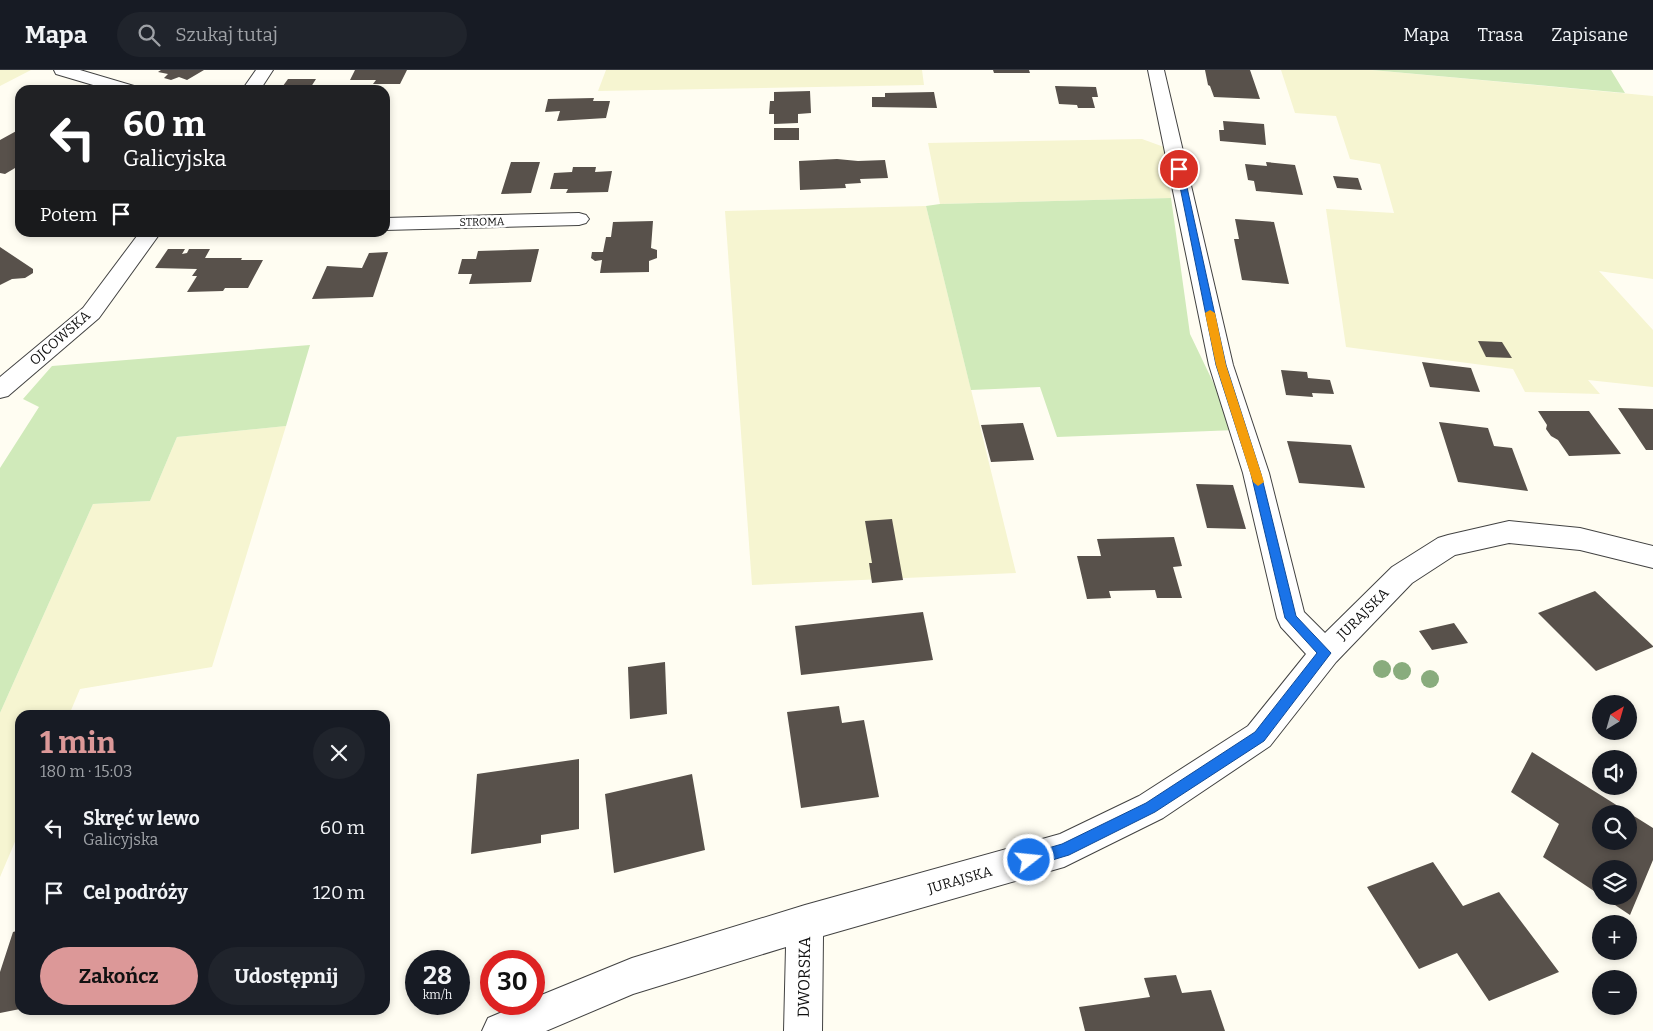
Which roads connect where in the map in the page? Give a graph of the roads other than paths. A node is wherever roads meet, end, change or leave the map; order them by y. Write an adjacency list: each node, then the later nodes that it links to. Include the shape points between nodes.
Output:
1 (62, 70): 4 (street)
2 (265, 70): 5 (street)
3 (1156, 70): 11 (street, via 1221,365 1256,474 1290,618)
4 (112, 85)
5 (254, 85)
6 (579, 219): 7 (street, STROMA)
7 (390, 224)
8 (147, 237): 9 (street, OJCOWSKA, via 91,313)
9 (0, 390)
10 (1653, 556): 11 (street, JURAJSKA, via 1580,539 1509,532 1448,546 1402,575)
11 (1325, 653): 12 (street, JURAJSKA, via 1259,736 1150,807 1064,850)
12 (805, 923): 13 (street, JURAJSKA, via 632,976); 14 (street, DWORSKA)
13 (501, 1031)
14 (804, 1031)

